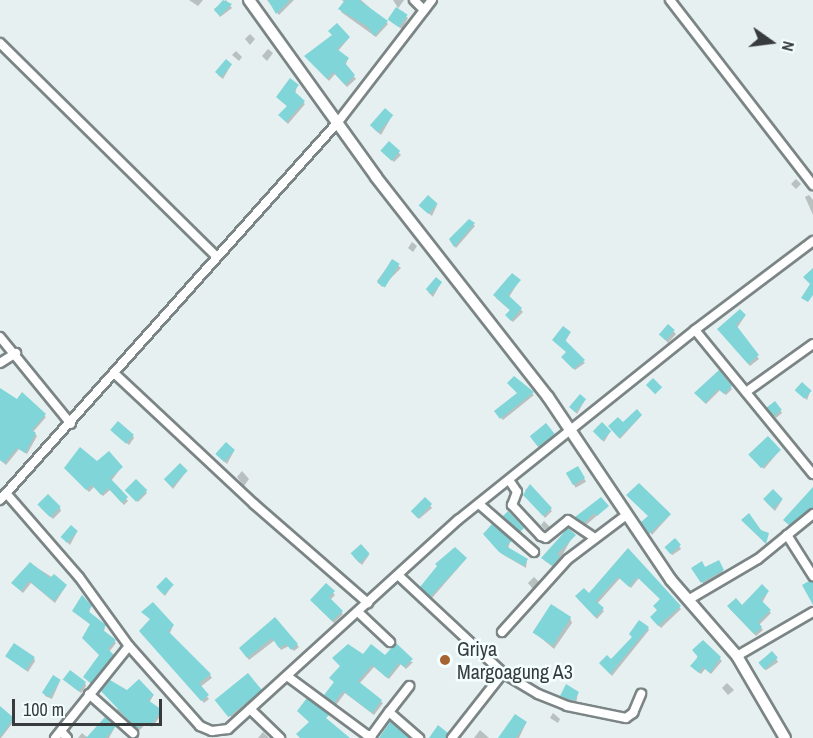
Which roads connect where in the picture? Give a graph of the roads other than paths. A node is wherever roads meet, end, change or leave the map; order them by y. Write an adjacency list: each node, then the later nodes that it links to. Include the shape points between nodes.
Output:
1 (249, 0): 7 (street)
2 (414, 0): 5 (street)
3 (432, 0): 5 (street)
4 (670, 0): 8 (street)
5 (424, 10): 7 (street)
6 (0, 43): 10 (street)
7 (338, 122): 10 (street); 19 (street, via 376,177 548,397)
8 (813, 185)
9 (813, 241): 11 (street)
10 (216, 256): 16 (street)
11 (695, 330): 17 (street); 19 (street)
12 (0, 337): 14 (street)
13 (813, 344): 17 (street)
14 (16, 353): 15 (street); 18 (street)
15 (0, 363)
16 (114, 373): 18 (street); 32 (street, via 254,504)
17 (746, 392): 20 (street)
18 (71, 424): 22 (street)
19 (570, 432): 21 (street); 25 (street)
20 (813, 474)
21 (509, 480): 23 (street); 27 (street, via 517,492 512,506 541,536 546,538 568,520)
22 (3, 496): 37 (street, via 79,577)
23 (479, 504): 28 (street); 29 (street)
24 (813, 514): 26 (street)
25 (625, 516): 27 (street); 31 (street)
26 (787, 535): 30 (street); 31 (street, via 758,559)
27 (595, 538): 35 (street, via 557,570)
28 (534, 552)
29 (398, 575): 32 (street); 39 (street)
30 (813, 576)
31 (688, 600): 38 (street)
32 (368, 603): 33 (street)
33 (358, 612): 36 (street); 40 (street)
34 (813, 612): 38 (street)
35 (502, 632)
36 (390, 642)
37 (129, 646): 42 (street); 48 (street)
38 (737, 656): 53 (street)
39 (504, 673): 43 (street, via 547,698 617,717 630,716); 52 (street)
40 (287, 676): 44 (street); 45 (street, via 367,735 372,735)
41 (409, 686): 45 (street)
42 (89, 694): 46 (street); 47 (street)
43 (641, 694)
44 (250, 709): 48 (street, via 228,729); 50 (street)
45 (389, 712): 51 (street)
46 (133, 733)
47 (58, 734): 49 (street)
48 (207, 734)
49 (67, 738)
50 (280, 738)
51 (419, 738)
52 (452, 738)
53 (785, 738)

